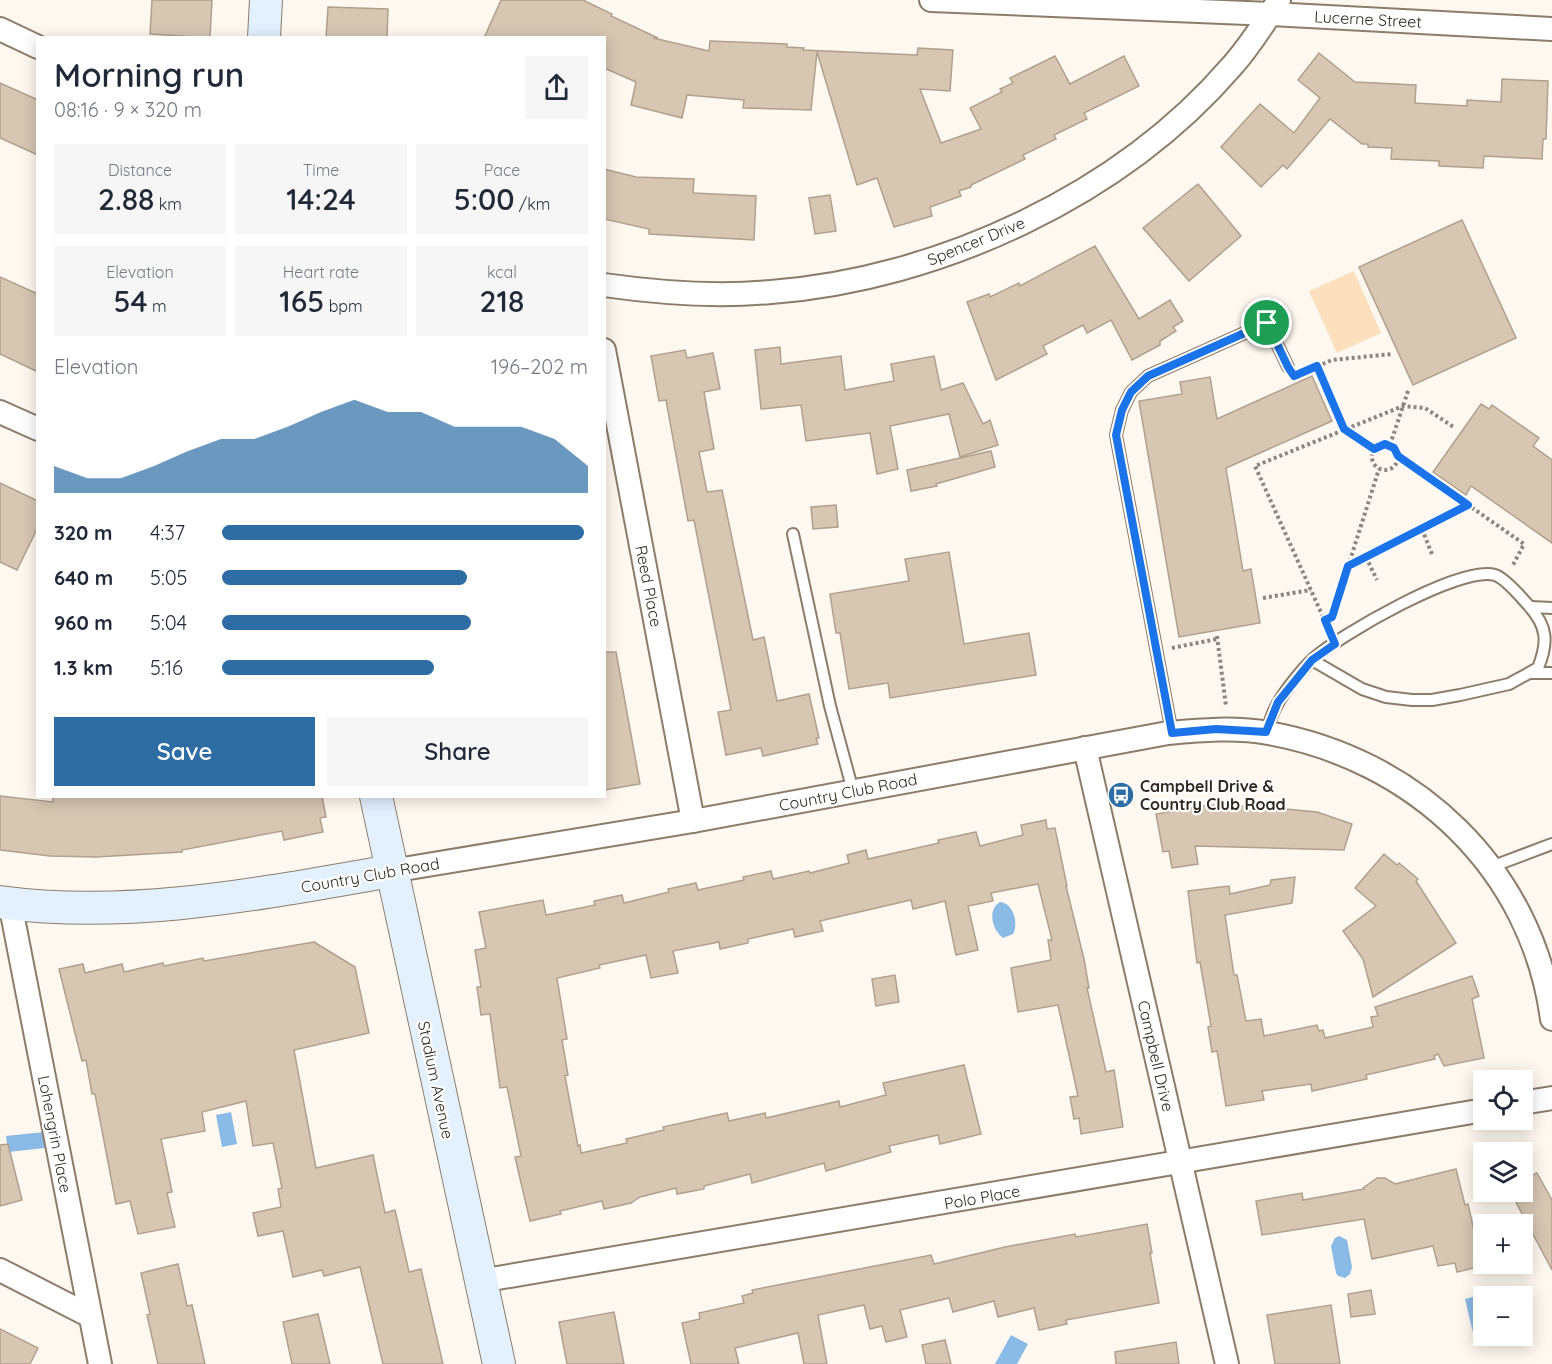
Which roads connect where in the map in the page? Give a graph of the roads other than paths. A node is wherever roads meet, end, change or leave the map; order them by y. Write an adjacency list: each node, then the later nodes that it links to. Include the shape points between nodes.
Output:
1 (266, 0): 6 (street)
2 (931, 0): 3 (street, Lucerne Street)
3 (1275, 7): 4 (street, Lucerne Street); 8 (street, Spencer Drive, via 1232,66 1183,116 1128,160 1070,198 959,251 840,284 772,292 709,294)
4 (1552, 28)
5 (0, 29): 7 (street)
6 (264, 36)
7 (36, 46)
8 (606, 285)
9 (606, 361): 24 (street, Reed Place)
10 (1288, 367): 20 (lane, via 1267,323 1148,376 1131,392 1122,410 1116,435)
11 (0, 412): 12 (street)
12 (36, 428)
13 (793, 534): 22 (lane)
14 (1531, 607): 15 (lane); 16 (lane, via 1497,575 1476,574 1366,623); 17 (lane, via 1545,631 1546,650 1538,668)
15 (1552, 608)
16 (1312, 660): 17 (lane, via 1362,689 1413,700 1451,697 1509,684); 19 (lane, via 1278,702)
17 (1530, 673): 18 (lane)
18 (1552, 673)
19 (1266, 732): 20 (street, Country Club Road, via 1216,729); 26 (street, Country Club Road, via 1324,747 1398,781 1433,805)
20 (1172, 733): 21 (street, Country Club Road)
21 (1085, 748): 22 (street, Country Club Road); 33 (street, Campbell Drive)
22 (853, 792): 24 (street, Country Club Road)
23 (376, 798): 27 (street, Stadium Avenue)
24 (693, 821): 27 (street, Country Club Road)
25 (1552, 844): 26 (lane)
26 (1491, 867): 29 (street, Country Club Road, via 1516,906 1536,952)
27 (391, 871): 28 (street, Country Club Road, via 187,902 93,907); 35 (street, Stadium Avenue)
28 (5, 903): 36 (street, Lohengrin Place)
29 (1552, 1019)
30 (1552, 1098): 31 (street)
31 (1533, 1102)
32 (1473, 1112): 33 (street, Polo Place)
33 (1180, 1163): 35 (street, Polo Place); 39 (street, Campbell Drive)
34 (0, 1270): 36 (street)
35 (480, 1281): 38 (street, Stadium Avenue)
36 (90, 1316): 37 (street, Lohengrin Place)
37 (100, 1364)
38 (499, 1364)
39 (1227, 1364)

